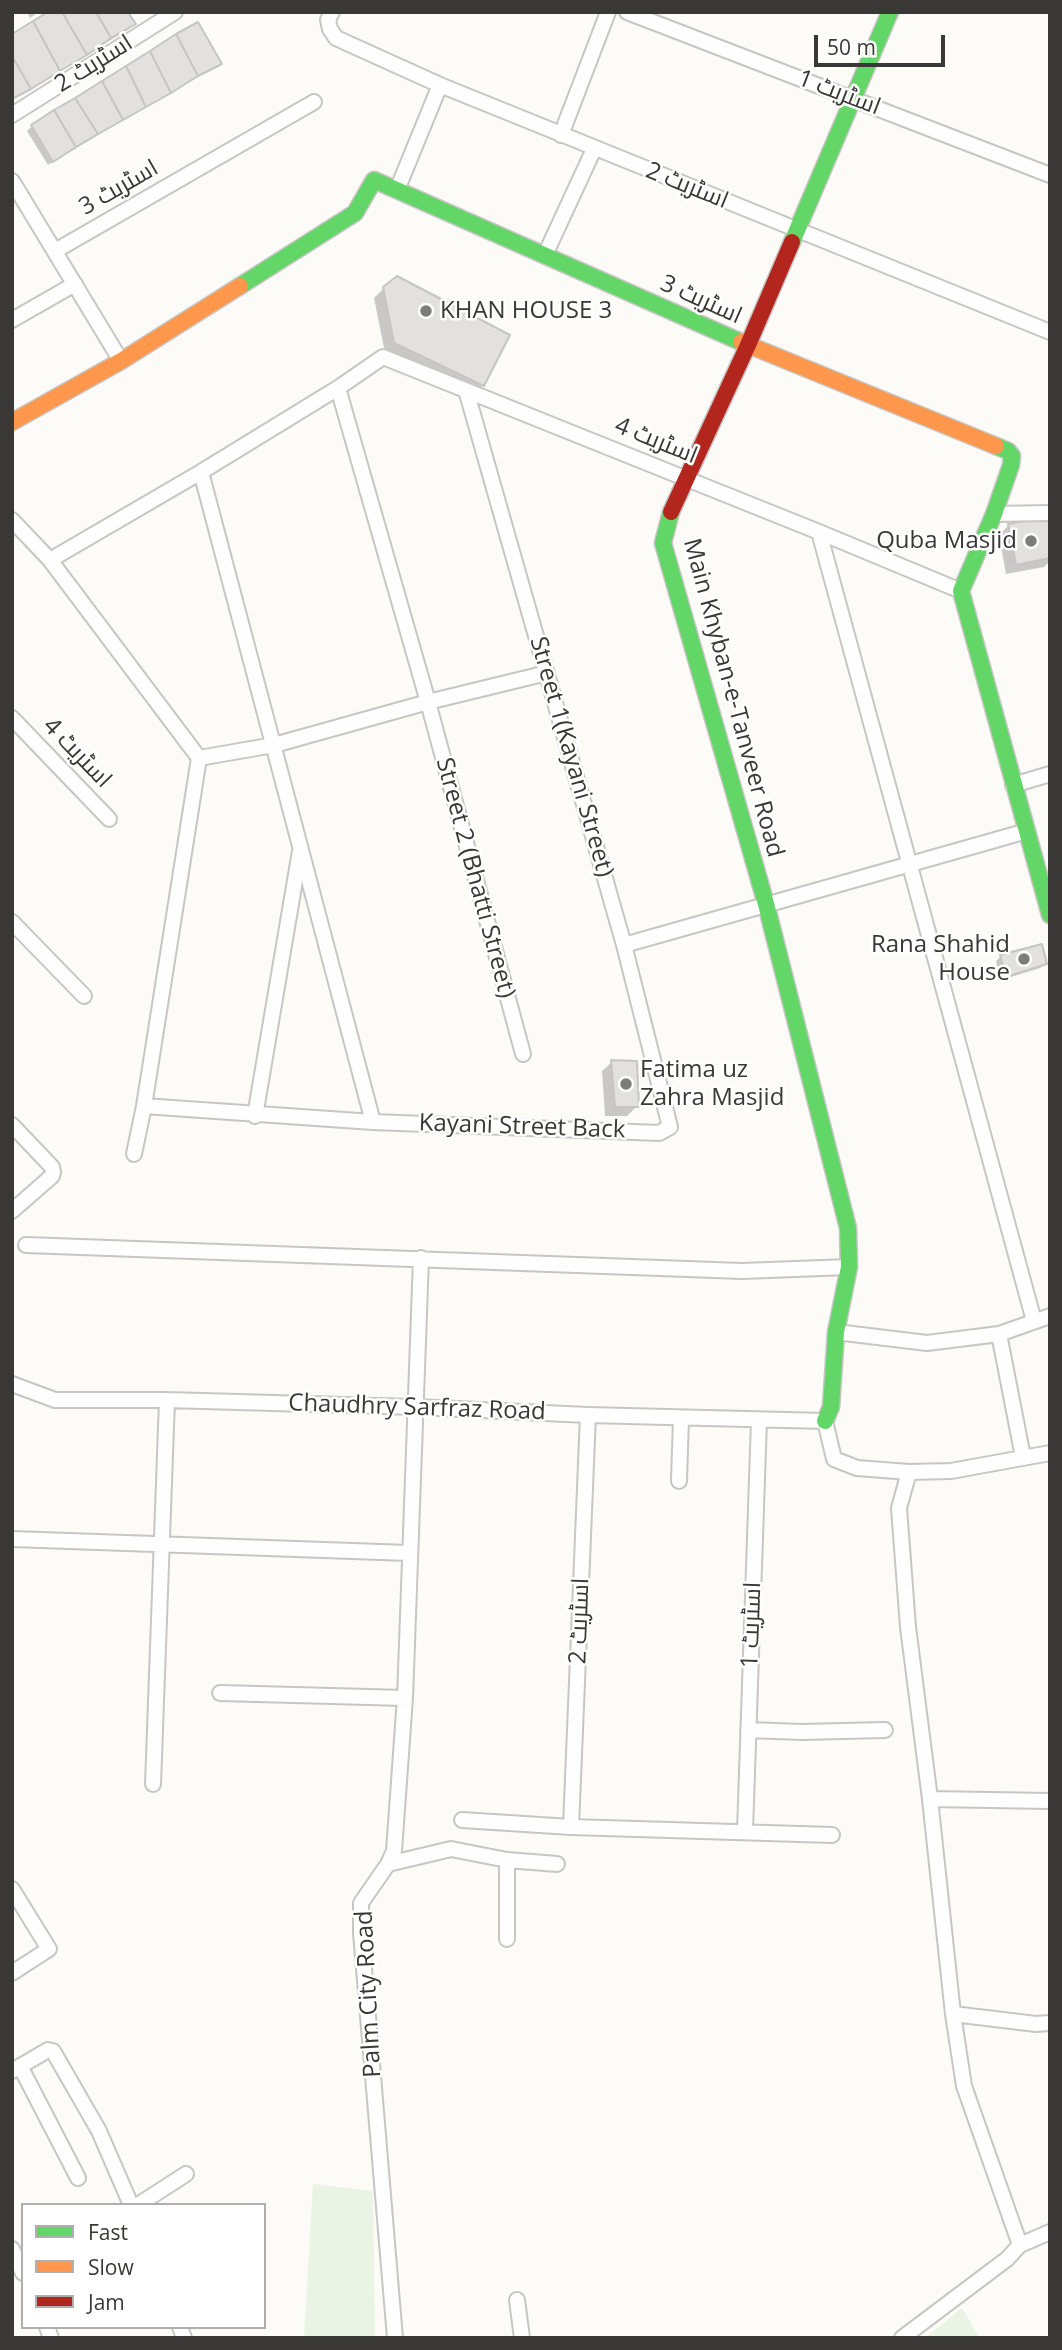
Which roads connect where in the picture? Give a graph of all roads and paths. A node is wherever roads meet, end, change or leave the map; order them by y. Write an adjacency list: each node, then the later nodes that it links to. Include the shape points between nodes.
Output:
1 (176, 12): 9 (street, اسٹریٹ 2)
2 (332, 12): 6 (street, اسٹریٹ 2, via 328,20 336,38)
3 (608, 12): 10 (street)
4 (627, 12): 7 (street, اسٹریٹ 1)
5 (890, 12): 7 (street, Main Khyban-e-Tanveer Road)
6 (440, 85): 10 (street, اسٹریٹ 2); 14 (street)
7 (852, 98): 12 (street, اسٹریٹ 1); 16 (street, Main Khyban-e-Tanveer Road)
8 (314, 102): 17 (street, اسٹریٹ 3)
9 (12, 115)
10 (561, 135): 11 (street, اسٹریٹ 2)
11 (594, 149): 16 (street, اسٹریٹ 2); 18 (street)
12 (1050, 175)
13 (12, 181): 15 (street)
14 (397, 190): 18 (street, اسٹریٹ 3); 23 (street, اسٹریٹ 3, via 374,180 355,213)
15 (18, 201): 17 (street)
16 (796, 231): 21 (street, اسٹریٹ 2); 22 (street, Main Khyban-e-Tanveer Road)
17 (55, 251): 19 (street)
18 (545, 256): 22 (street, اسٹریٹ 3)
19 (75, 284): 20 (street); 23 (street)
20 (12, 320)
21 (1050, 332)
22 (748, 345): 28 (street, Main Khyban-e-Tanveer Road); 30 (street, اسٹریٹ 3, via 1008,451 1012,465)
23 (121, 360): 26 (street)
24 (338, 388): 25 (street, اسٹریٹ 4, via 383,357); 27 (street); 36 (street, Street 2 (Bhatti Street))
25 (466, 390): 28 (street, اسٹریٹ 4); 35 (street, Street 1(Kayani Street))
26 (12, 422)
27 (201, 472): 33 (street); 38 (street)
28 (688, 478): 32 (street, اسٹریٹ 4); 46 (street, Main Khyban-e-Tanveer Road, via 668,518 663,543)
29 (1050, 513): 30 (street)
30 (994, 514): 34 (street)
31 (12, 520): 33 (street)
32 (819, 531): 34 (street, اسٹریٹ 4); 45 (street)
33 (50, 560): 39 (street)
34 (961, 591): 41 (street)
35 (547, 673): 36 (street); 49 (street, Street 1(Kayani Street))
36 (428, 702): 38 (street); 51 (street, Street 2 (Bhatti Street))
37 (12, 718): 42 (street, اسٹریٹ 4)
38 (274, 745): 39 (street); 44 (street)
39 (199, 758): 52 (street)
40 (1050, 774): 41 (street)
41 (1013, 785): 43 (street)
42 (109, 819)
43 (1027, 831): 45 (street); 47 (street)
44 (301, 846): 53 (street); 54 (street)
45 (911, 863): 46 (street); 63 (street)
46 (766, 904): 49 (street); 61 (street, Main Khyban-e-Tanveer Road, via 839,1188 848,1228)
47 (1050, 915)
48 (12, 922): 50 (street)
49 (624, 945): 56 (street, Street 1(Kayani Street))
50 (85, 996)
51 (523, 1054)
52 (144, 1107): 53 (street, Kayani Street Back); 57 (street)
53 (255, 1116): 54 (street, Kayani Street Back)
54 (373, 1122): 56 (street, Kayani Street Back, via 659,1133)
55 (12, 1125): 58 (street, via 52,1167 52,1176)
56 (670, 1127)
57 (134, 1154)
58 (12, 1211)
59 (26, 1245): 60 (street)
60 (421, 1258): 61 (street, via 742,1271); 68 (street, Palm City Road)
61 (849, 1267): 65 (street, Main Khyban-e-Tanveer Road)
62 (1050, 1316): 63 (street)
63 (1034, 1321): 64 (street)
64 (999, 1334): 65 (street, via 927,1343); 74 (street)
65 (836, 1339): 72 (street, Main Khyban-e-Tanveer Road, via 831,1408)
66 (12, 1384): 67 (street, Chaudhry Sarfraz Road, via 55,1400)
67 (167, 1400): 68 (street, Chaudhry Sarfraz Road); 78 (street)
68 (415, 1406): 69 (street, Chaudhry Sarfraz Road); 79 (street, Palm City Road)
69 (588, 1415): 70 (street, Chaudhry Sarfraz Road); 88 (street, اسٹریٹ 2)
70 (681, 1418): 71 (street, Chaudhry Sarfraz Road); 76 (street)
71 (759, 1420): 72 (street, Chaudhry Sarfraz Road); 82 (street, اسٹریٹ 1)
72 (825, 1422): 75 (street, via 834,1459 857,1468)
73 (1050, 1453): 74 (street)
74 (1023, 1457): 75 (street, via 951,1471)
75 (909, 1472): 85 (street, via 899,1508 908,1627)
76 (679, 1481)
77 (12, 1539): 78 (street)
78 (162, 1545): 79 (street); 84 (street)
79 (409, 1553): 81 (street, Palm City Road)
80 (220, 1693): 81 (street)
81 (405, 1698): 92 (street, Palm City Road, via 394,1851)
82 (748, 1730): 83 (street); 89 (street, اسٹریٹ 1)
83 (885, 1730)
84 (153, 1784)
85 (930, 1798): 86 (street); 97 (street)
86 (1050, 1801)
87 (462, 1820): 88 (street)
88 (571, 1828): 89 (street)
89 (745, 1831): 90 (street)
90 (832, 1835)
91 (507, 1860): 92 (street, via 451,1849); 93 (street); 95 (street)
92 (388, 1864): 109 (street, Palm City Road, via 361,1903 361,1933)
93 (557, 1864)
94 (12, 1889): 96 (street, via 49,1950)
95 (507, 1939)
96 (12, 1973)
97 (953, 2014): 98 (street); 105 (street, via 964,2086)
98 (1050, 2024)
99 (16, 2068): 101 (street); 102 (street, via 53,2051 99,2131)
100 (186, 2174): 103 (street)
101 (78, 2178)
102 (130, 2203)
103 (141, 2203)
104 (1050, 2232): 105 (street)
105 (1020, 2245): 111 (street)
106 (12, 2249): 107 (street)
107 (21, 2269)
108 (517, 2300): 110 (street)
109 (395, 2338)
110 (522, 2338)
111 (902, 2338)

